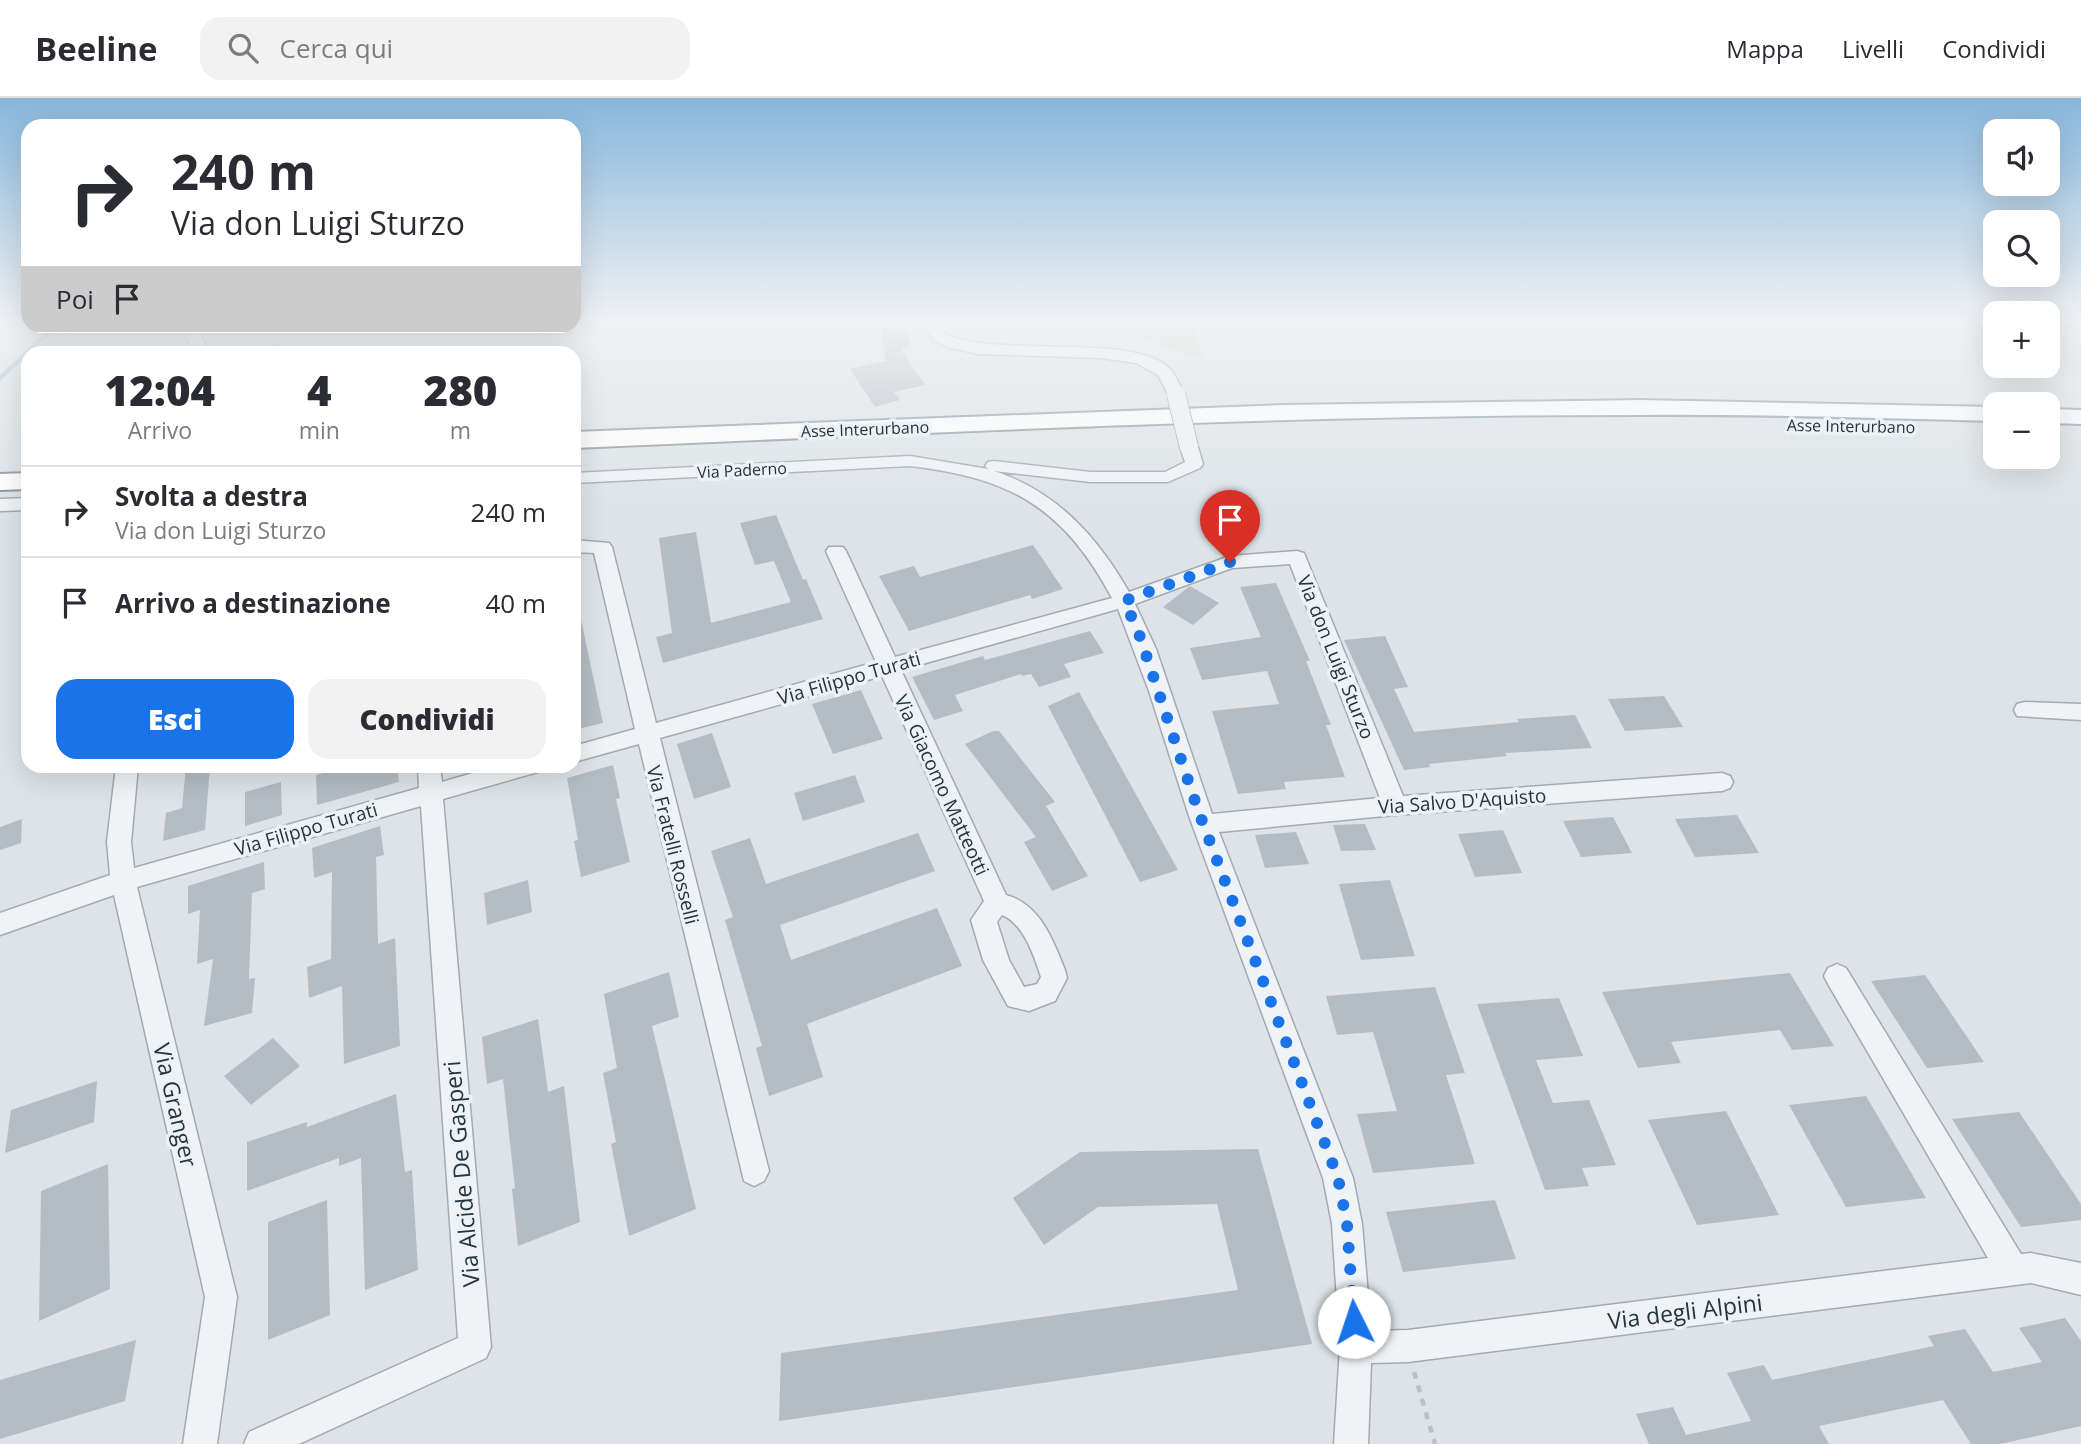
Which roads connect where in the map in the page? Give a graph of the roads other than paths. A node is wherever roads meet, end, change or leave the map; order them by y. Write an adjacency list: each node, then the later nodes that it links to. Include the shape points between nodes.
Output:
1 (1170, 384): 2 (street, Via Paderno)
2 (1176, 394): 14 (street, Via Paderno, bridge, via 1194,464 1168,477)
3 (1983, 414): 9 (highway, Asse Interurbano, via 1440,407)
4 (2060, 416): 5 (highway)
5 (2081, 417)
6 (1983, 429): 10 (highway, Asse Interurbano, via 1608,424 1251,428)
7 (2060, 431): 8 (highway)
8 (2081, 432)
9 (581, 440)
10 (581, 457)
11 (911, 461): 15 (street, Via Paderno); 16 (street, Via Paderno, via 954,466 996,479); 16 (street, Via Paderno, via 959,461)
12 (21, 463): 13 (highway)
13 (0, 464)
14 (1090, 477): 16 (street, Via Paderno); 19 (street, Via Paderno)
15 (581, 478)
16 (1020, 479): 19 (street, Via Paderno); 22 (street, Via Paderno)
17 (21, 481): 18 (highway)
18 (0, 482)
19 (1055, 483): 22 (street)
20 (21, 504): 21 (street)
21 (0, 505)
22 (1050, 506): 25 (street, Via Paderno, via 1088,546)
23 (581, 546): 29 (street, Via Fratelli Rosselli, via 602,547)
24 (836, 551): 26 (street, Via Giacomo Matteotti)
25 (1124, 601): 26 (street, Via Filippo Turati); 35 (street, Via don Luigi Sturzo, via 1230,562 1297,557); 36 (street, Via Paderno)
26 (888, 667): 29 (street, Via Filippo Turati); 38 (street, Via Giacomo Matteotti)
27 (2025, 710): 28 (street)
28 (2081, 712)
29 (646, 734): 30 (street, Via Filippo Turati); 41 (street, Via Fratelli Rosselli)
30 (581, 752)
31 (126, 773): 37 (street, Via Granger, via 119,842)
32 (480, 773): 33 (street, Via Filippo Turati)
33 (430, 780): 37 (street, Via Filippo Turati); 46 (street, Via Alcide De Gasperi, via 475,1347)
34 (1722, 782): 35 (street, Via Salvo D'Aquisto)
35 (1395, 806): 36 (street, Via Salvo D'Aquisto)
36 (1203, 824): 44 (street, Via Paderno, via 1338,1178 1347,1224)
37 (123, 881): 39 (street, Via Filippo Turati); 45 (street, Via Granger, via 221,1297)
38 (997, 903)
39 (0, 924)
40 (1837, 976): 42 (street)
41 (754, 1171)
42 (2013, 1270): 43 (street, Via degli Alpini, via 2031,1268); 44 (street, Via degli Alpini, via 1408,1346)
43 (2081, 1279)
44 (1356, 1347): 47 (street, Via Paderno)
45 (200, 1444)
46 (261, 1444)
47 (1351, 1444)

